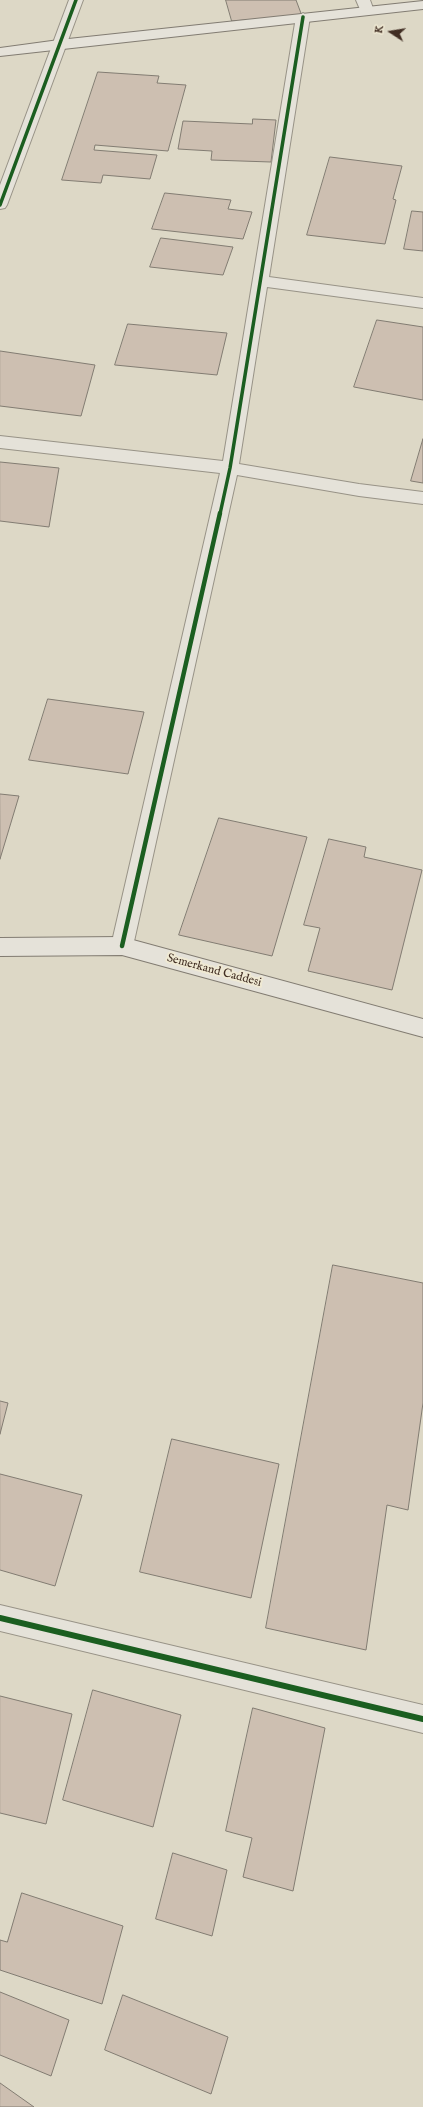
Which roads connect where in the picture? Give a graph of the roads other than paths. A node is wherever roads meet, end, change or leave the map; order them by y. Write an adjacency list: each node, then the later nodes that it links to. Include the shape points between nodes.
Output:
1 (76, 0): 5 (street)
2 (365, 5): 3 (street); 4 (street)
3 (423, 5)
4 (303, 17): 5 (street); 8 (street)
5 (59, 44): 6 (street); 7 (street)
6 (0, 52)
7 (0, 205)
8 (260, 282): 9 (street); 11 (street)
9 (423, 303)
10 (0, 442): 11 (street)
11 (230, 468): 12 (street); 13 (street)
12 (423, 498)
13 (122, 946): 14 (street, Semerkand Caddesi); 15 (street, Semerkand Caddesi)
14 (0, 947)
15 (423, 1028)
16 (0, 1618): 17 (street)
17 (423, 1719)

